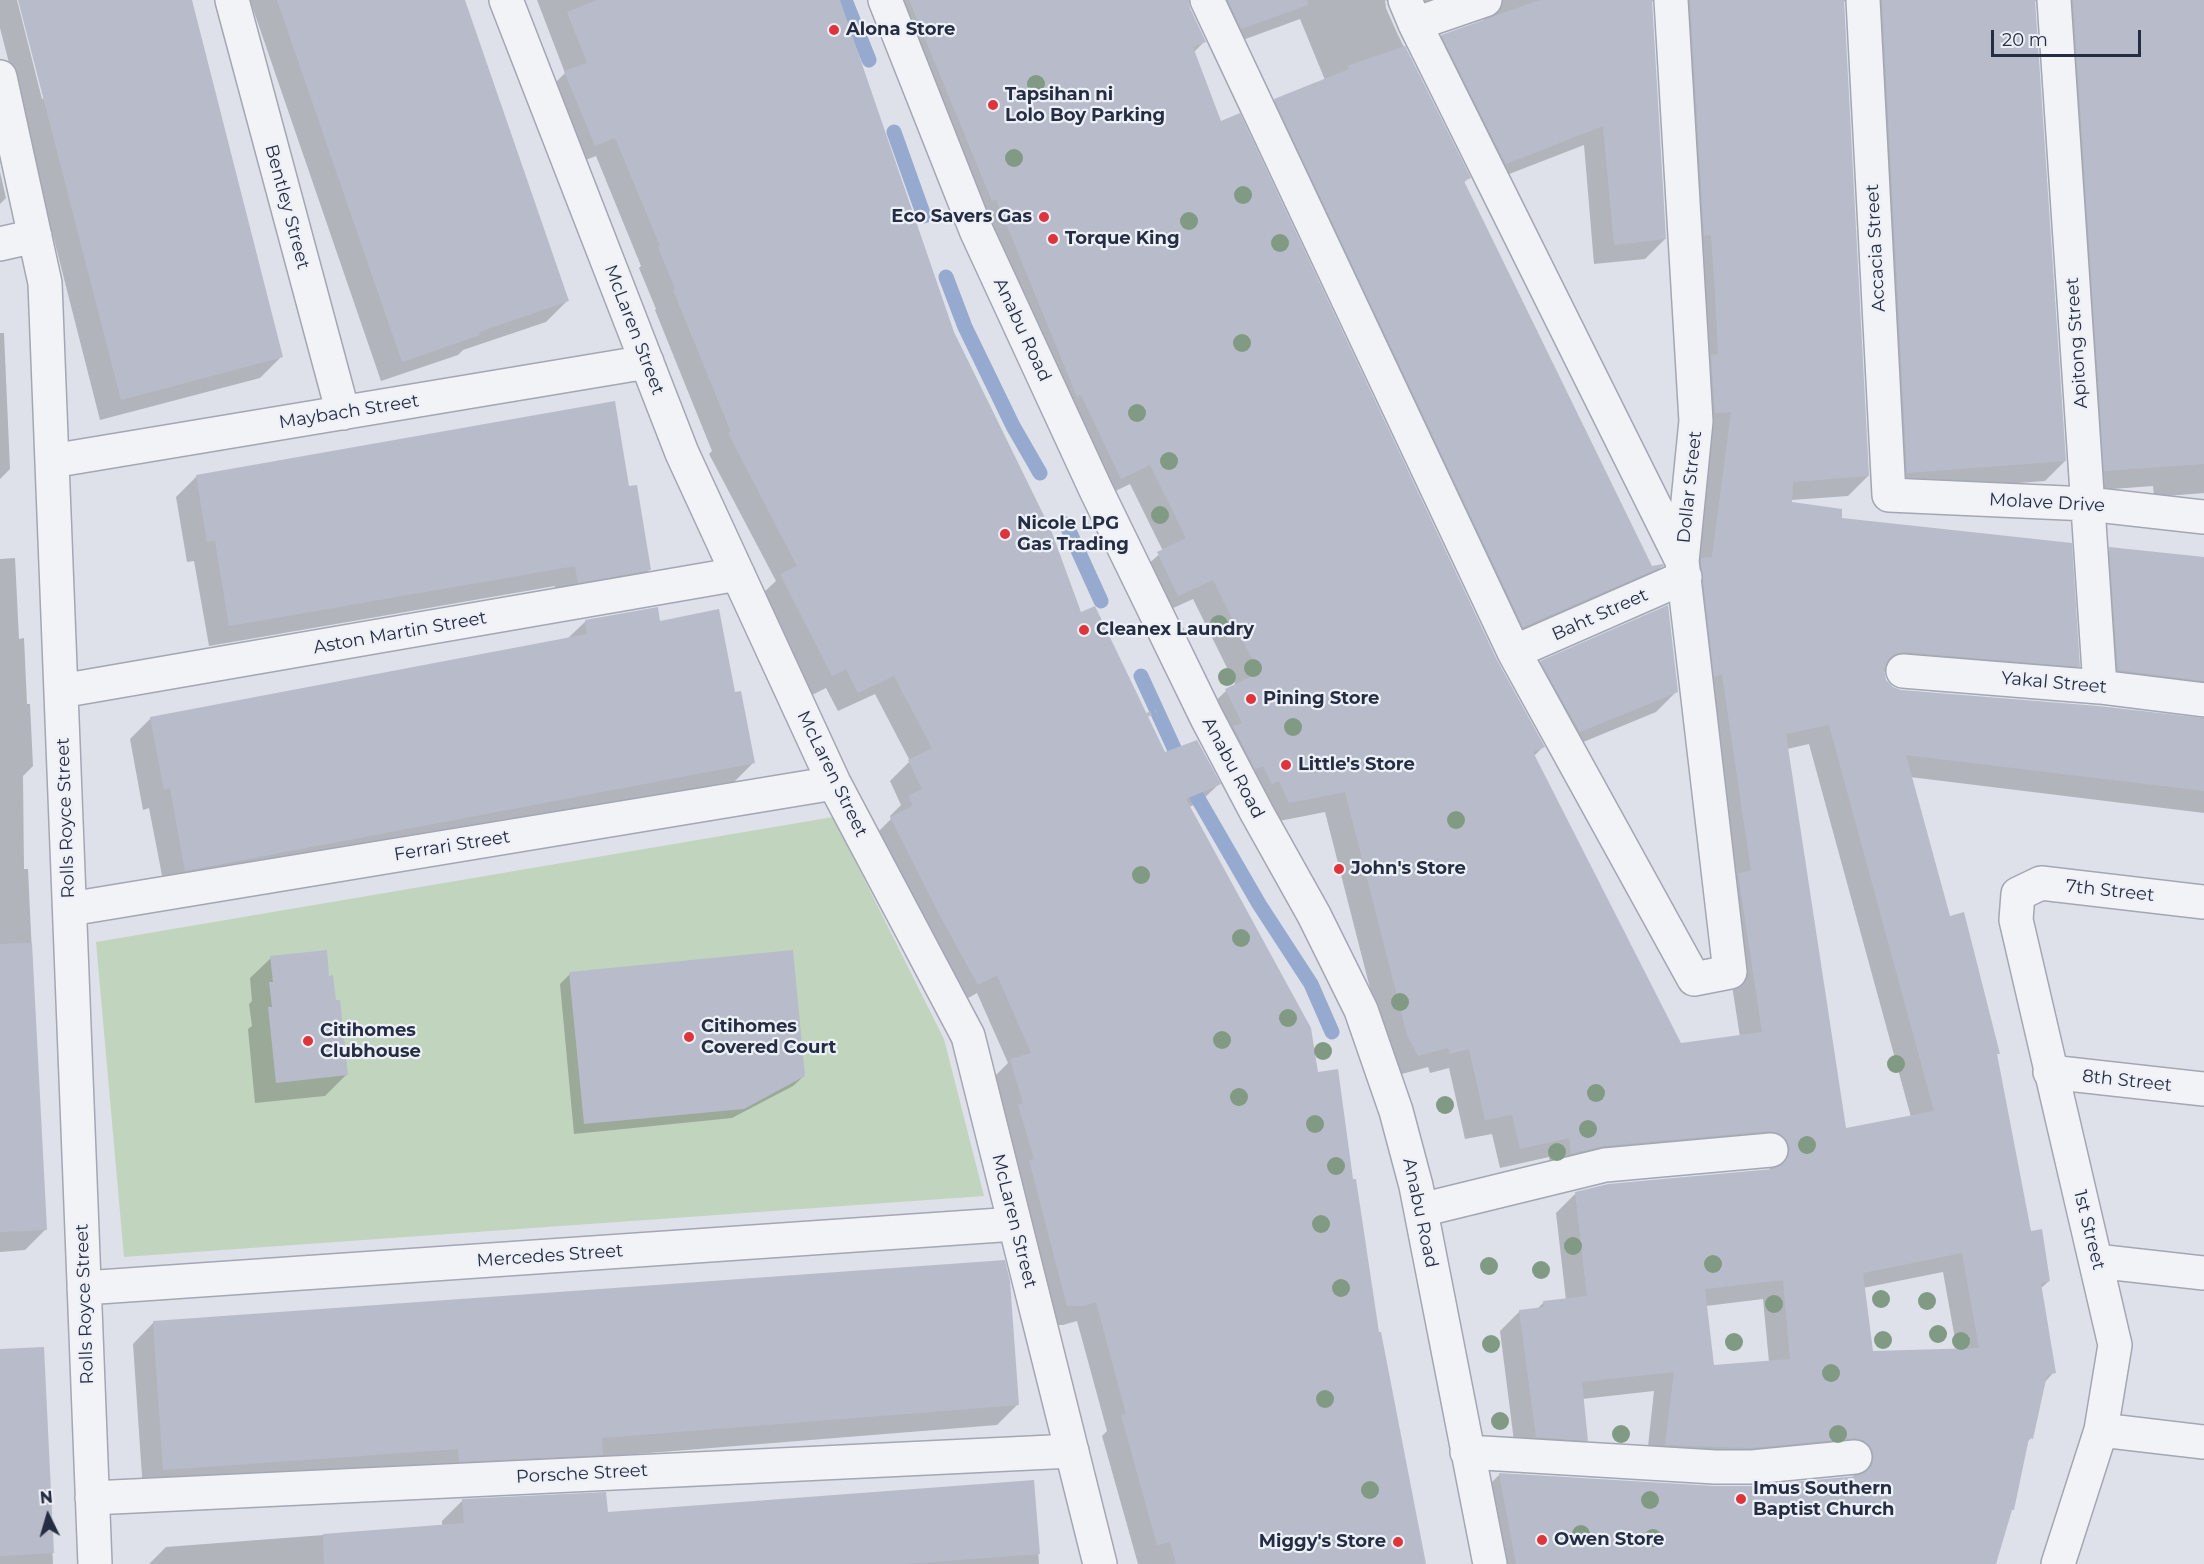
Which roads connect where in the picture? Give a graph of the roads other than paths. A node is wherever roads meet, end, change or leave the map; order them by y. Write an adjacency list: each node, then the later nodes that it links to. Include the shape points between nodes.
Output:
1 (232, 0): 14 (street, Bentley Street)
2 (506, 0): 13 (street, McLaren Street)
3 (885, 0): 33 (street, Anabu Road, via 976,230 1096,490 1207,718 1358,1001 1396,1111)
4 (1207, 0): 21 (street)
5 (1485, 0): 9 (street)
6 (1671, 0): 19 (street, Dollar Street, via 1696,421)
7 (1863, 0): 16 (street, Accacia Street)
8 (2054, 0): 17 (street, Apitong Street)
9 (1410, 12): 19 (street)
10 (0, 77): 11 (street, Rolls Royce Street)
11 (35, 236): 12 (street); 15 (street, Rolls Royce Street, via 45,283)
12 (0, 244)
13 (647, 362): 14 (street, Maybach Street); 20 (street, McLaren Street, via 682,453)
14 (342, 413): 15 (street, Maybach Street)
15 (52, 461): 24 (street, Rolls Royce Street)
16 (1889, 495): 17 (street, Molave Drive)
17 (2088, 504): 18 (street, Molave Drive); 23 (street, Apitong Street)
18 (2204, 517)
19 (1683, 569): 21 (street, Baht Street); 21 (street, Dollar Street, via 1730,972 1694,979)
20 (738, 574): 24 (street, Aston Martin Street); 26 (street, McLaren Street)
21 (1515, 652)
22 (1903, 671): 23 (street, Yakal Street)
23 (2100, 687): 25 (street, Yakal Street)
24 (61, 691): 29 (street, Rolls Royce Street)
25 (2204, 700)
26 (834, 783): 29 (street, Ferrari Street); 34 (street, McLaren Street, via 968,1036)
27 (2018, 894): 28 (street, 7th Street, via 2041,883); 30 (street, 1st Street, via 2016,920)
28 (2204, 902)
29 (70, 909): 37 (street, Rolls Royce Street)
30 (2050, 1072): 31 (street, 8th Street); 35 (street, 1st Street)
31 (2204, 1089)
32 (1771, 1150): 33 (street, via 1605,1165)
33 (1421, 1210): 41 (street, Anabu Road)
34 (1015, 1224): 37 (street, Mercedes Street); 40 (street, McLaren Street)
35 (2096, 1261): 36 (street); 38 (street, 1st Street, via 2115,1344)
36 (2204, 1273)
37 (84, 1288): 43 (street, Rolls Royce Street)
38 (2102, 1430): 39 (street); 47 (street, 1st Street)
39 (2204, 1442)
40 (1072, 1451): 43 (street, Porsche Street); 45 (street, McLaren Street)
41 (1467, 1452): 42 (street, via 1715,1467); 46 (street, Anabu Road)
42 (1855, 1457)
43 (92, 1498): 44 (street, Rolls Royce Street)
44 (95, 1564)
45 (1100, 1564)
46 (1490, 1564)
47 (2058, 1564)

